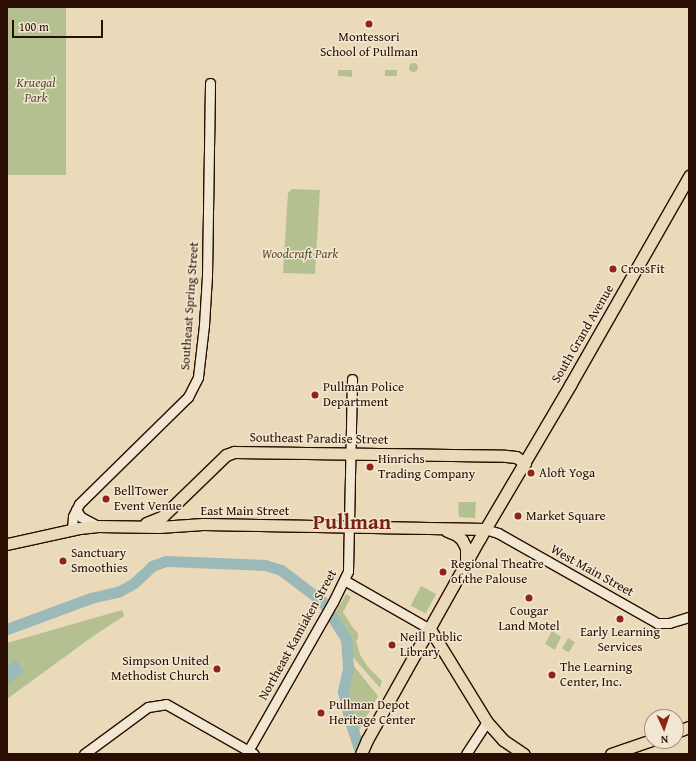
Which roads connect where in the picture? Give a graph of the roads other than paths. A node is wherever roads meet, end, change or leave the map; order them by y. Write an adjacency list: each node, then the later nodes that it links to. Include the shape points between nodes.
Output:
1 (210, 83): 6 (street, Southeast Spring Street, via 207,276 198,377 188,397 88,495)
2 (689, 176): 5 (main road, South Grand Avenue)
3 (352, 379): 4 (street, Northeast Kamiaken Street)
4 (351, 454): 5 (main road, Southeast Paradise Street, via 506,456); 7 (main road, Southeast Paradise Street, via 230,453); 11 (street, Northeast Kamiaken Street)
5 (525, 463): 13 (main road, South Grand Avenue)
6 (76, 510): 10 (street, via 81,517); 14 (street, Southeast Spring Street)
7 (169, 511): 8 (main road, Southeast Paradise Street, via 158,519); 9 (main road, via 170,519)
8 (138, 525): 9 (main road, East Main Street); 10 (main road, East Main Street)
9 (188, 525): 11 (main road, East Main Street)
10 (98, 526): 14 (main road, East Main Street)
11 (350, 527): 12 (main road, East Main Street); 17 (street, Northeast Kamiaken Street, via 349,568)
12 (427, 529): 13 (main road, East Main Street); 16 (main road, via 448,532 461,538 467,553)
13 (485, 529): 16 (main road, South Grand Avenue); 18 (street, West Main Street, via 498,533 657,622 669,623)
14 (72, 530): 15 (main road, East Main Street)
15 (7, 544)
16 (462, 572): 19 (main road)
17 (344, 580): 19 (street); 22 (street, Northeast Kamiaken Street)
18 (689, 617)
19 (430, 629): 20 (main road); 24 (main road)
20 (487, 722): 25 (street); 26 (main road, via 503,740)
21 (644, 743): 27 (main road)
22 (251, 752): 23 (street, via 166,704 148,707)
23 (84, 754)
24 (361, 754)
25 (466, 754)
26 (524, 754)
27 (611, 754)

